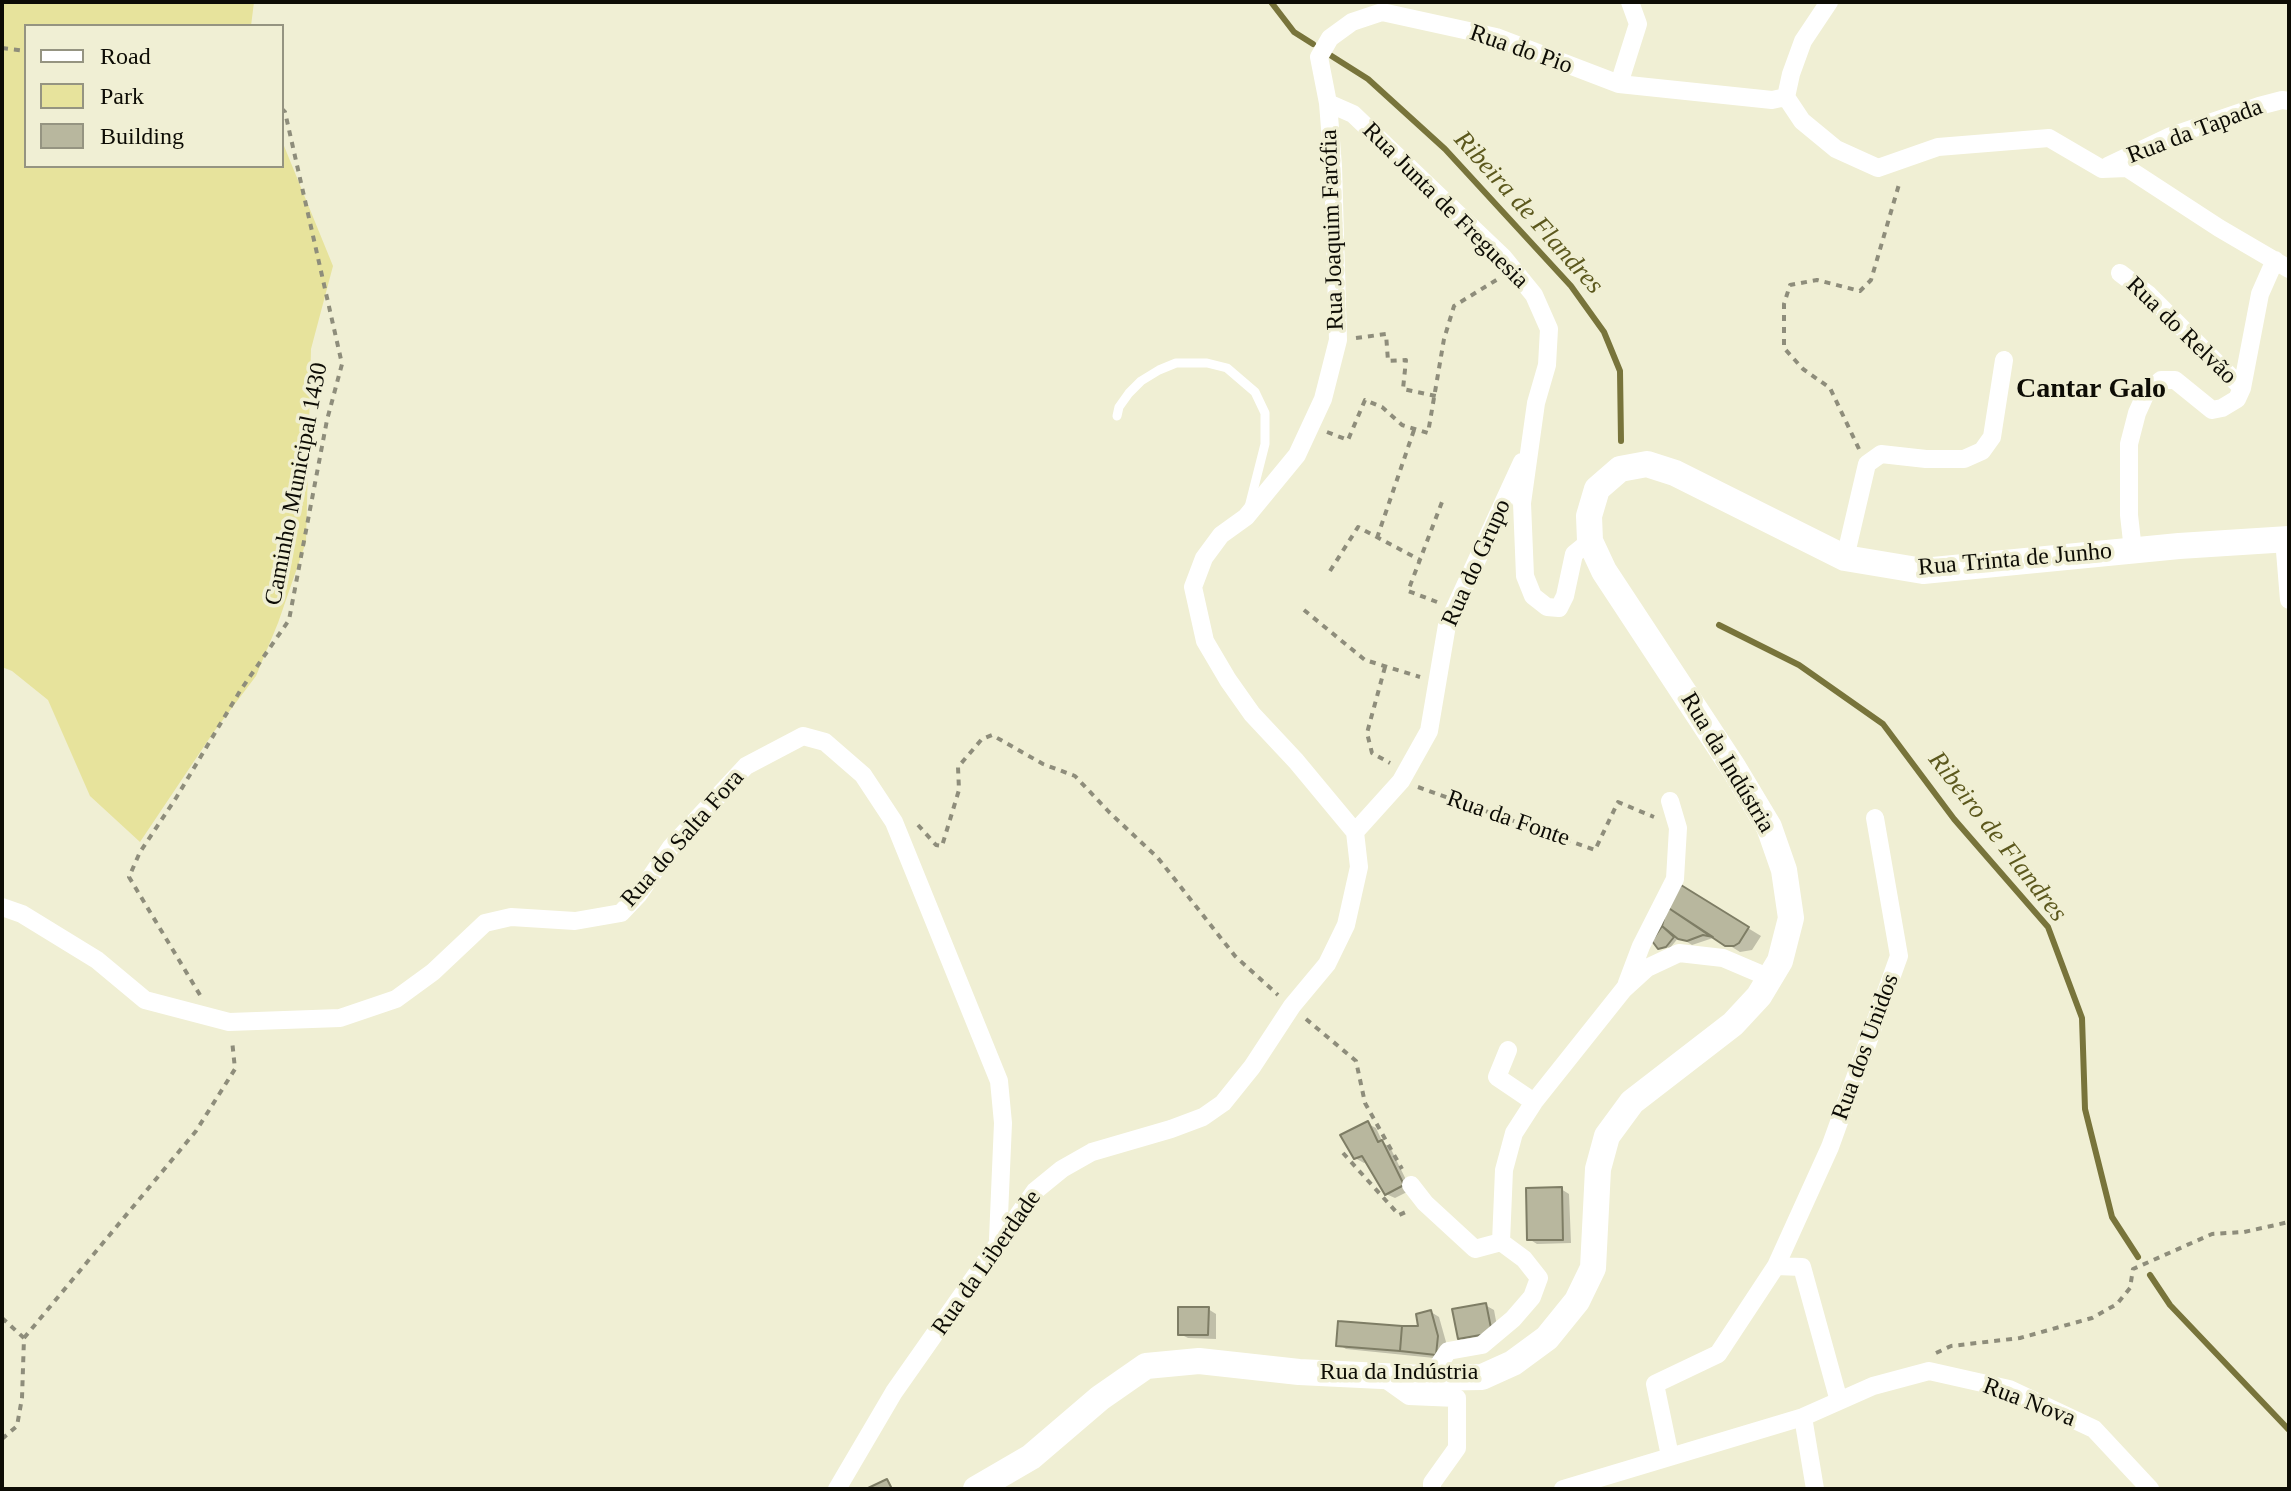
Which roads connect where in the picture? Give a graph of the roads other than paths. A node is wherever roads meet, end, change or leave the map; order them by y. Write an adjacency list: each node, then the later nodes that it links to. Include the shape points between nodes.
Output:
1 (1630, 2): 3 (street, via 1638,24)
2 (1829, 2): 4 (street, via 1803,41)
3 (1619, 84): 4 (street, Rua do Pio, via 1772,100); 6 (street, Rua do Pio, via 1496,37 1382,12 1352,22 1330,38 1319,57)
4 (1786, 97): 7 (street, via 1802,121 1836,149 1878,168 1938,147 2049,138)
5 (2289, 101): 7 (street, Rua da Tapada, via 2171,136)
6 (1328, 103): 13 (street, Rua Junta de Freguesia, via 1353,114 1534,295 1549,329 1547,365); 14 (street, Rua Joaquim Farófia, via 1338,340 1312,427 1297,455)
7 (2102, 169): 8 (street, via 2127,168)
8 (2282, 264): 11 (street, Rua do Relvão, via 2260,294)
9 (2120, 273): 11 (street, Rua do Relvão)
10 (2004, 360): 18 (street, via 1992,437 1982,451 1964,459 1881,454 1867,464)
11 (2242, 388): 17 (street, Rua do Relvão, via 2237,399 2212,410 2175,380 2161,380 2146,393 2129,444)
12 (1117, 416): 14 (lane, via 1129,393 1159,370 1176,363 1227,368 1255,392 1265,413 1265,444)
13 (1528, 448): 16 (street, Rua Junta de Freguesia, via 1522,503 1525,576 1533,596 1547,607 1559,608 1574,554); 22 (street, Rua do Grupo, via 1447,625 1429,731 1405,775)
14 (1246, 517): 22 (street, Rua Joaquim Farófia, via 1221,535 1204,558 1193,587 1205,641 1252,714)
15 (2286, 539): 17 (street, Rua Trinta de Junho); 19 (street)
16 (1590, 541): 18 (street, Rua Trinta de Junho, via 1589,516 1597,489 1620,469 1647,464); 24 (street, Rua da Indústria, via 1604,571 1769,827 1784,870 1791,918)
17 (2133, 550): 18 (street, Rua Trinta de Junho, via 1923,571)
18 (1845, 558)
19 (2289, 600)
20 (1670, 801): 25 (street, via 1678,828 1675,879)
21 (1875, 818): 31 (street, Rua dos Unidos, via 1899,956 1830,1147)
22 (1355, 832): 29 (street, Rua da Liberdade, via 1359,867 1346,925 1327,964 1223,1103 1203,1117 1092,1152 1062,1169 1035,1191)
23 (2, 907): 29 (street, Rua do Salta Fora, via 97,960 145,1000 229,1022 340,1018 396,999 485,923 511,917 575,921 621,913 671,847 746,766 803,736 825,742 863,775 894,822 999,1081 1003,1123)
24 (1770, 978): 25 (street, via 1723,958 1679,953 1647,968); 33 (street, Rua da Indústria, via 1733,1024 1632,1102 1607,1136 1598,1169 1593,1268 1577,1301 1547,1338 1482,1377)
25 (1624, 989): 27 (street)
26 (1508, 1050): 27 (street, via 1497,1077)
27 (1534, 1102): 30 (street, via 1514,1133 1504,1170)
28 (1411, 1185): 30 (street, via 1475,1249)
29 (998, 1242): 37 (street, Rua da Liberdade, via 894,1392)
30 (1501, 1242): 33 (street, via 1539,1278 1532,1297 1482,1345 1448,1351)
31 (1776, 1266): 34 (street, via 1802,1267); 36 (street, Rua dos Unidos, via 1718,1354 1655,1384)
32 (1381, 1376): 33 (street, Rua da Indústria); 38 (street, Rua da Indústria, via 1199,1361 1146,1366 1031,1457); 39 (street, via 1409,1396 1457,1398 1457,1448)
33 (1437, 1378)
34 (1839, 1401): 35 (street, Rua Nova); 42 (street, Rua Nova, via 1929,1371 2009,1389 2094,1429)
35 (1803, 1417): 36 (street, Rua Nova); 41 (street)
36 (1670, 1456): 40 (street, Rua Nova)
37 (837, 1489)
38 (976, 1489)
39 (1432, 1489)
40 (1563, 1489)
41 (1815, 1489)
42 (2150, 1489)

